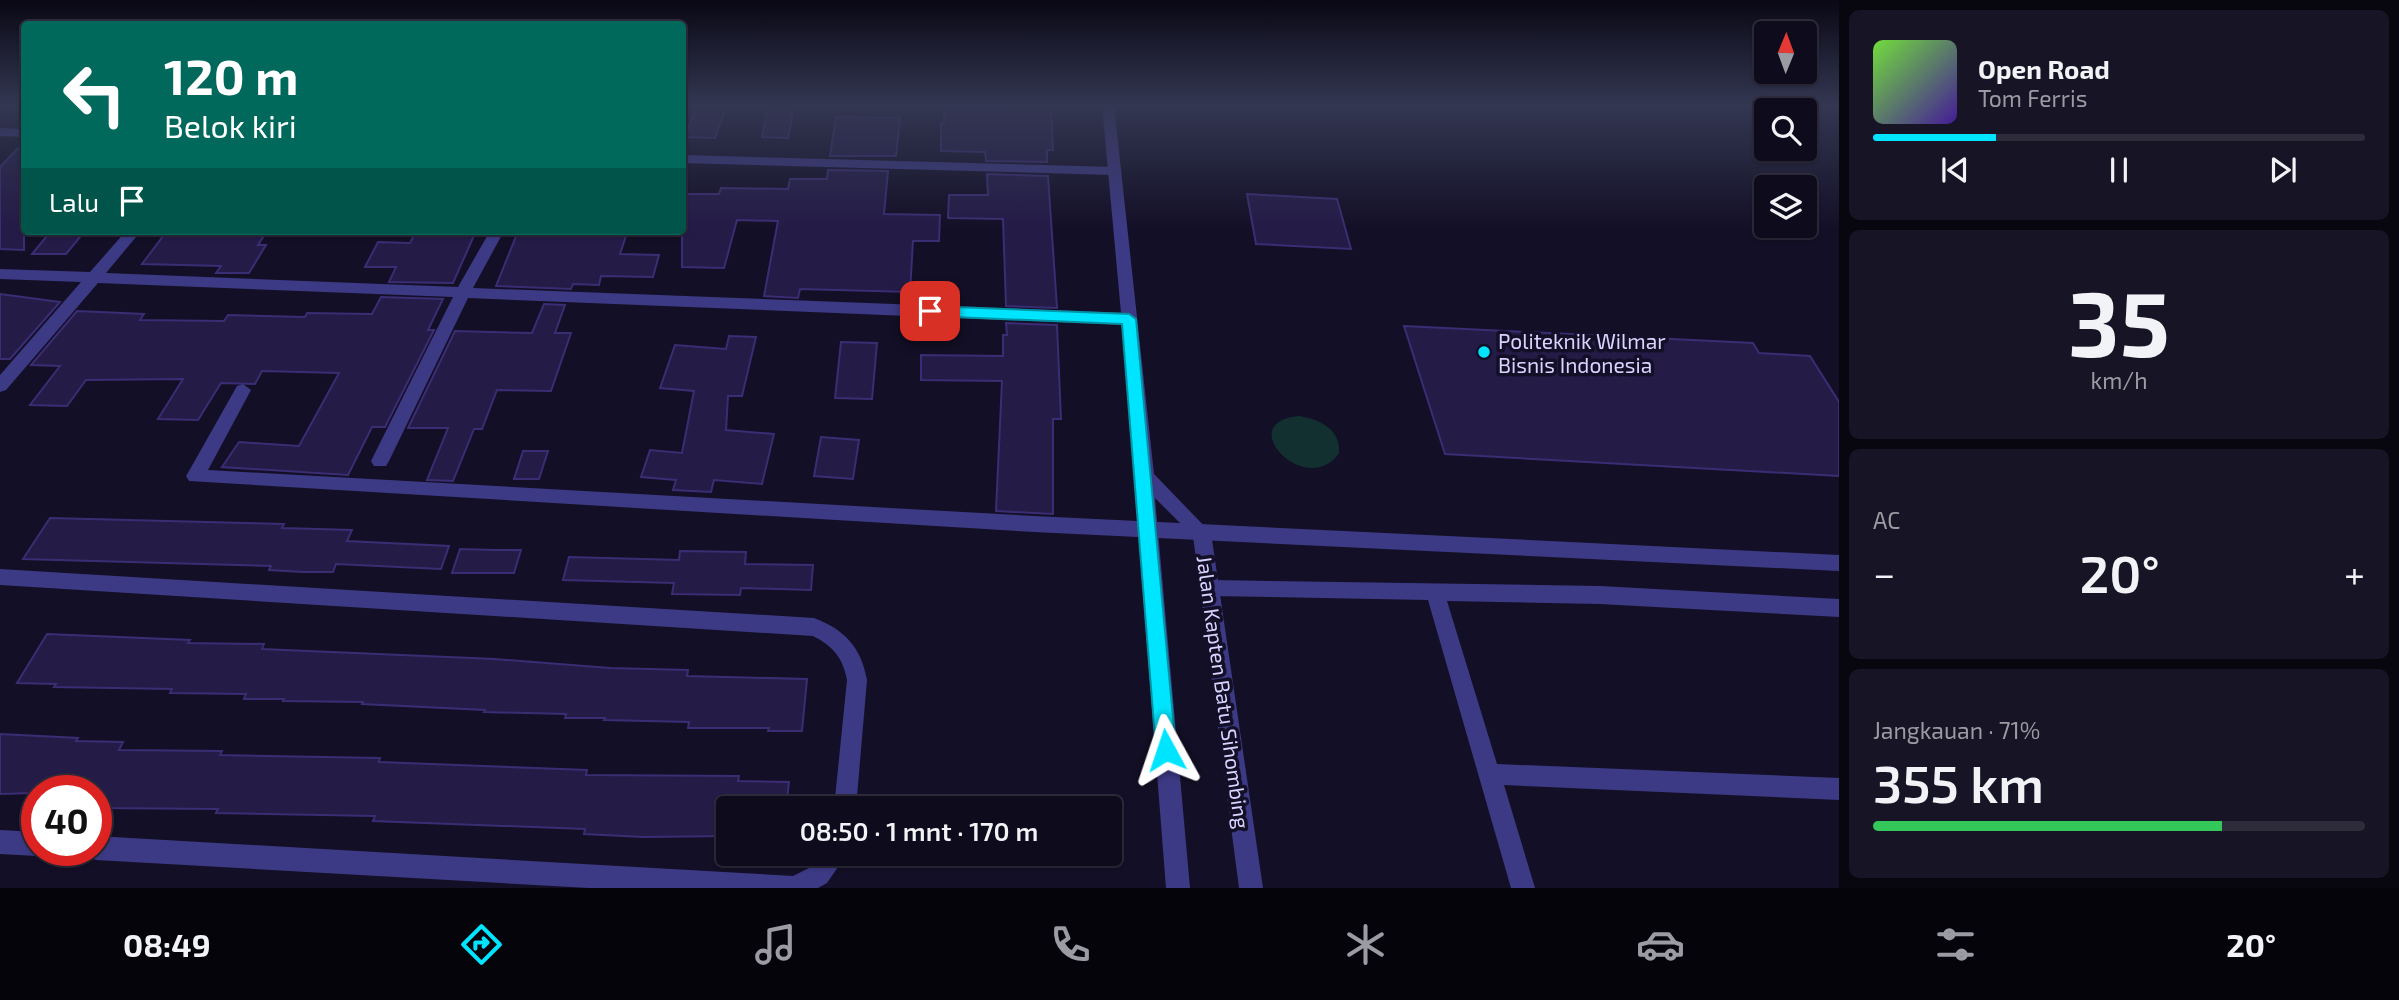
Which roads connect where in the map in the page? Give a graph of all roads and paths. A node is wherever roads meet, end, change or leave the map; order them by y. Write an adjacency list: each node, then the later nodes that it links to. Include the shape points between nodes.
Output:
1 (1112, 146): 3 (street)
2 (686, 159): 3 (street)
3 (1115, 171): 9 (street)
4 (130, 235): 7 (street)
5 (495, 235): 8 (street)
6 (0, 274): 7 (street)
7 (93, 277): 8 (street); 10 (street)
8 (463, 292): 9 (street); 12 (street)
9 (1129, 319): 13 (street)
10 (0, 386)
11 (243, 390): 14 (street, via 195,476)
12 (380, 461)
13 (1144, 477): 14 (street); 15 (street, Jalan Kapten Batu Sihombing)
14 (1147, 530): 15 (street); 28 (street)
15 (1202, 533): 16 (street); 18 (street, Jalan Kapten Batu Sihombing)
16 (1839, 563)
17 (0, 578): 23 (street, via 814,627 845,645 854,660 857,680)
18 (1211, 589): 19 (street); 29 (street, Jalan Kapten Batu Sihombing)
19 (1435, 592): 20 (street, via 1600,595); 21 (street)
20 (1839, 608)
21 (1489, 774): 22 (street); 30 (street)
22 (1839, 789)
23 (846, 796)
24 (0, 842): 25 (street)
25 (21, 843)
26 (112, 849): 27 (street, via 794,888 819,875)
27 (826, 866)
28 (1178, 888)
29 (1251, 888)
30 (1523, 888)

